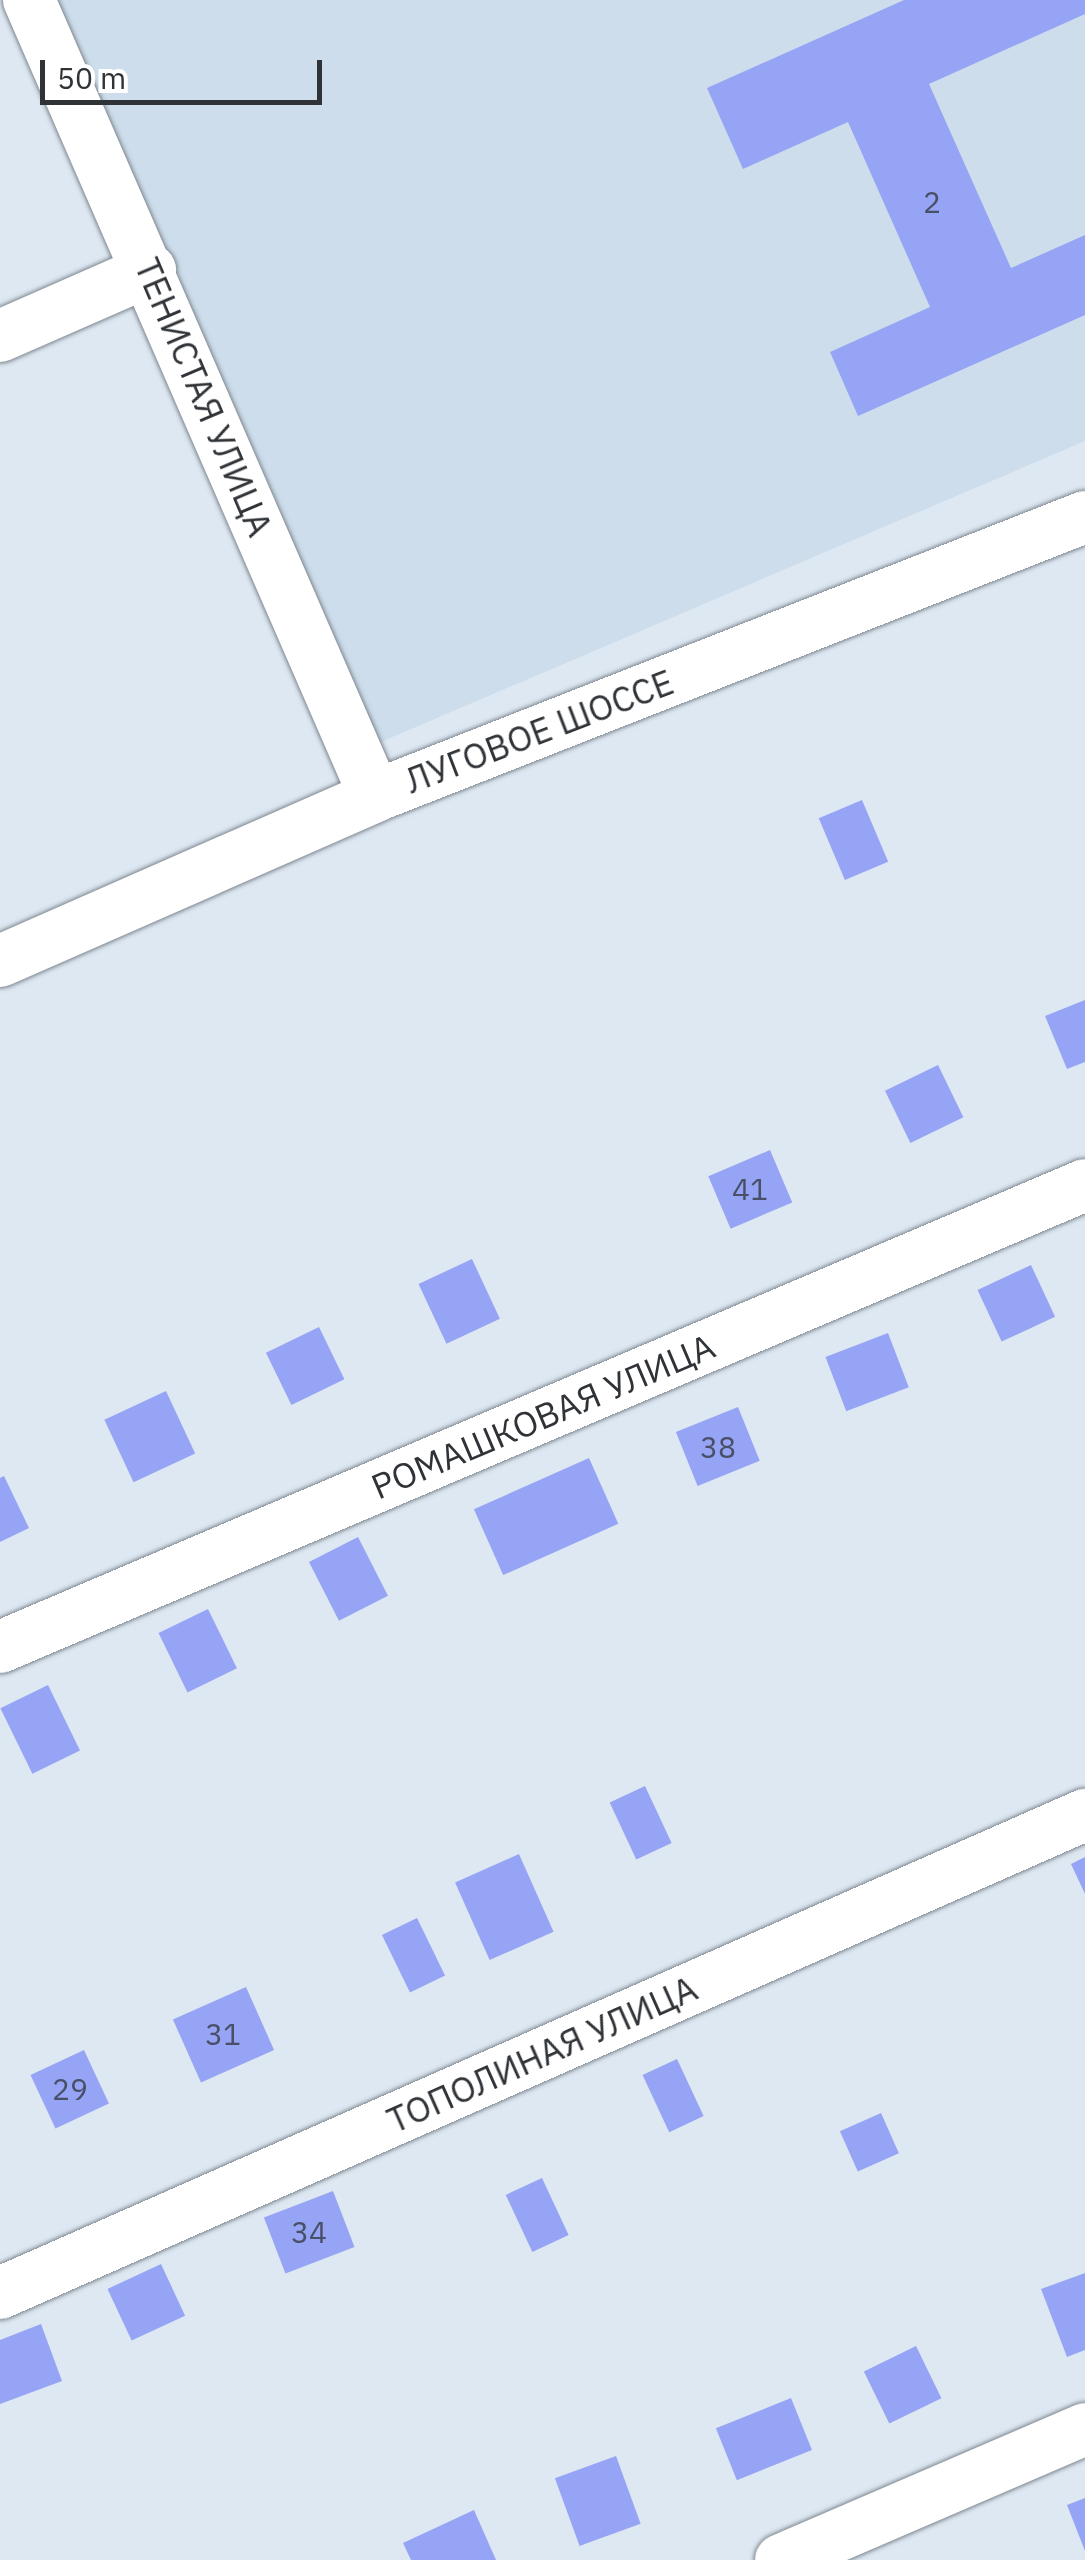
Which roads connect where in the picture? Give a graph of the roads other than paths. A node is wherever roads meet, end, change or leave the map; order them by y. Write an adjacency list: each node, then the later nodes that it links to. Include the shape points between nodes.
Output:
1 (29, 0): 2 (street, ТЕНИСТАЯ УЛИЦА)
2 (150, 270): 3 (street); 5 (street, ТЕНИСТАЯ УЛИЦА)
3 (0, 336)
4 (1085, 517): 5 (street, ЛУГОВОЕ ШОССЕ)
5 (375, 796): 6 (street, ЛУГОВОЕ ШОССЕ)
6 (0, 961)
7 (1085, 1185): 8 (street, РОМАШКОВАЯ УЛИЦА)
8 (0, 1647)
9 (1085, 1816): 10 (street, ТОПОЛИНАЯ УЛИЦА)
10 (0, 2293)
11 (1085, 2429): 12 (street)
12 (781, 2560)

